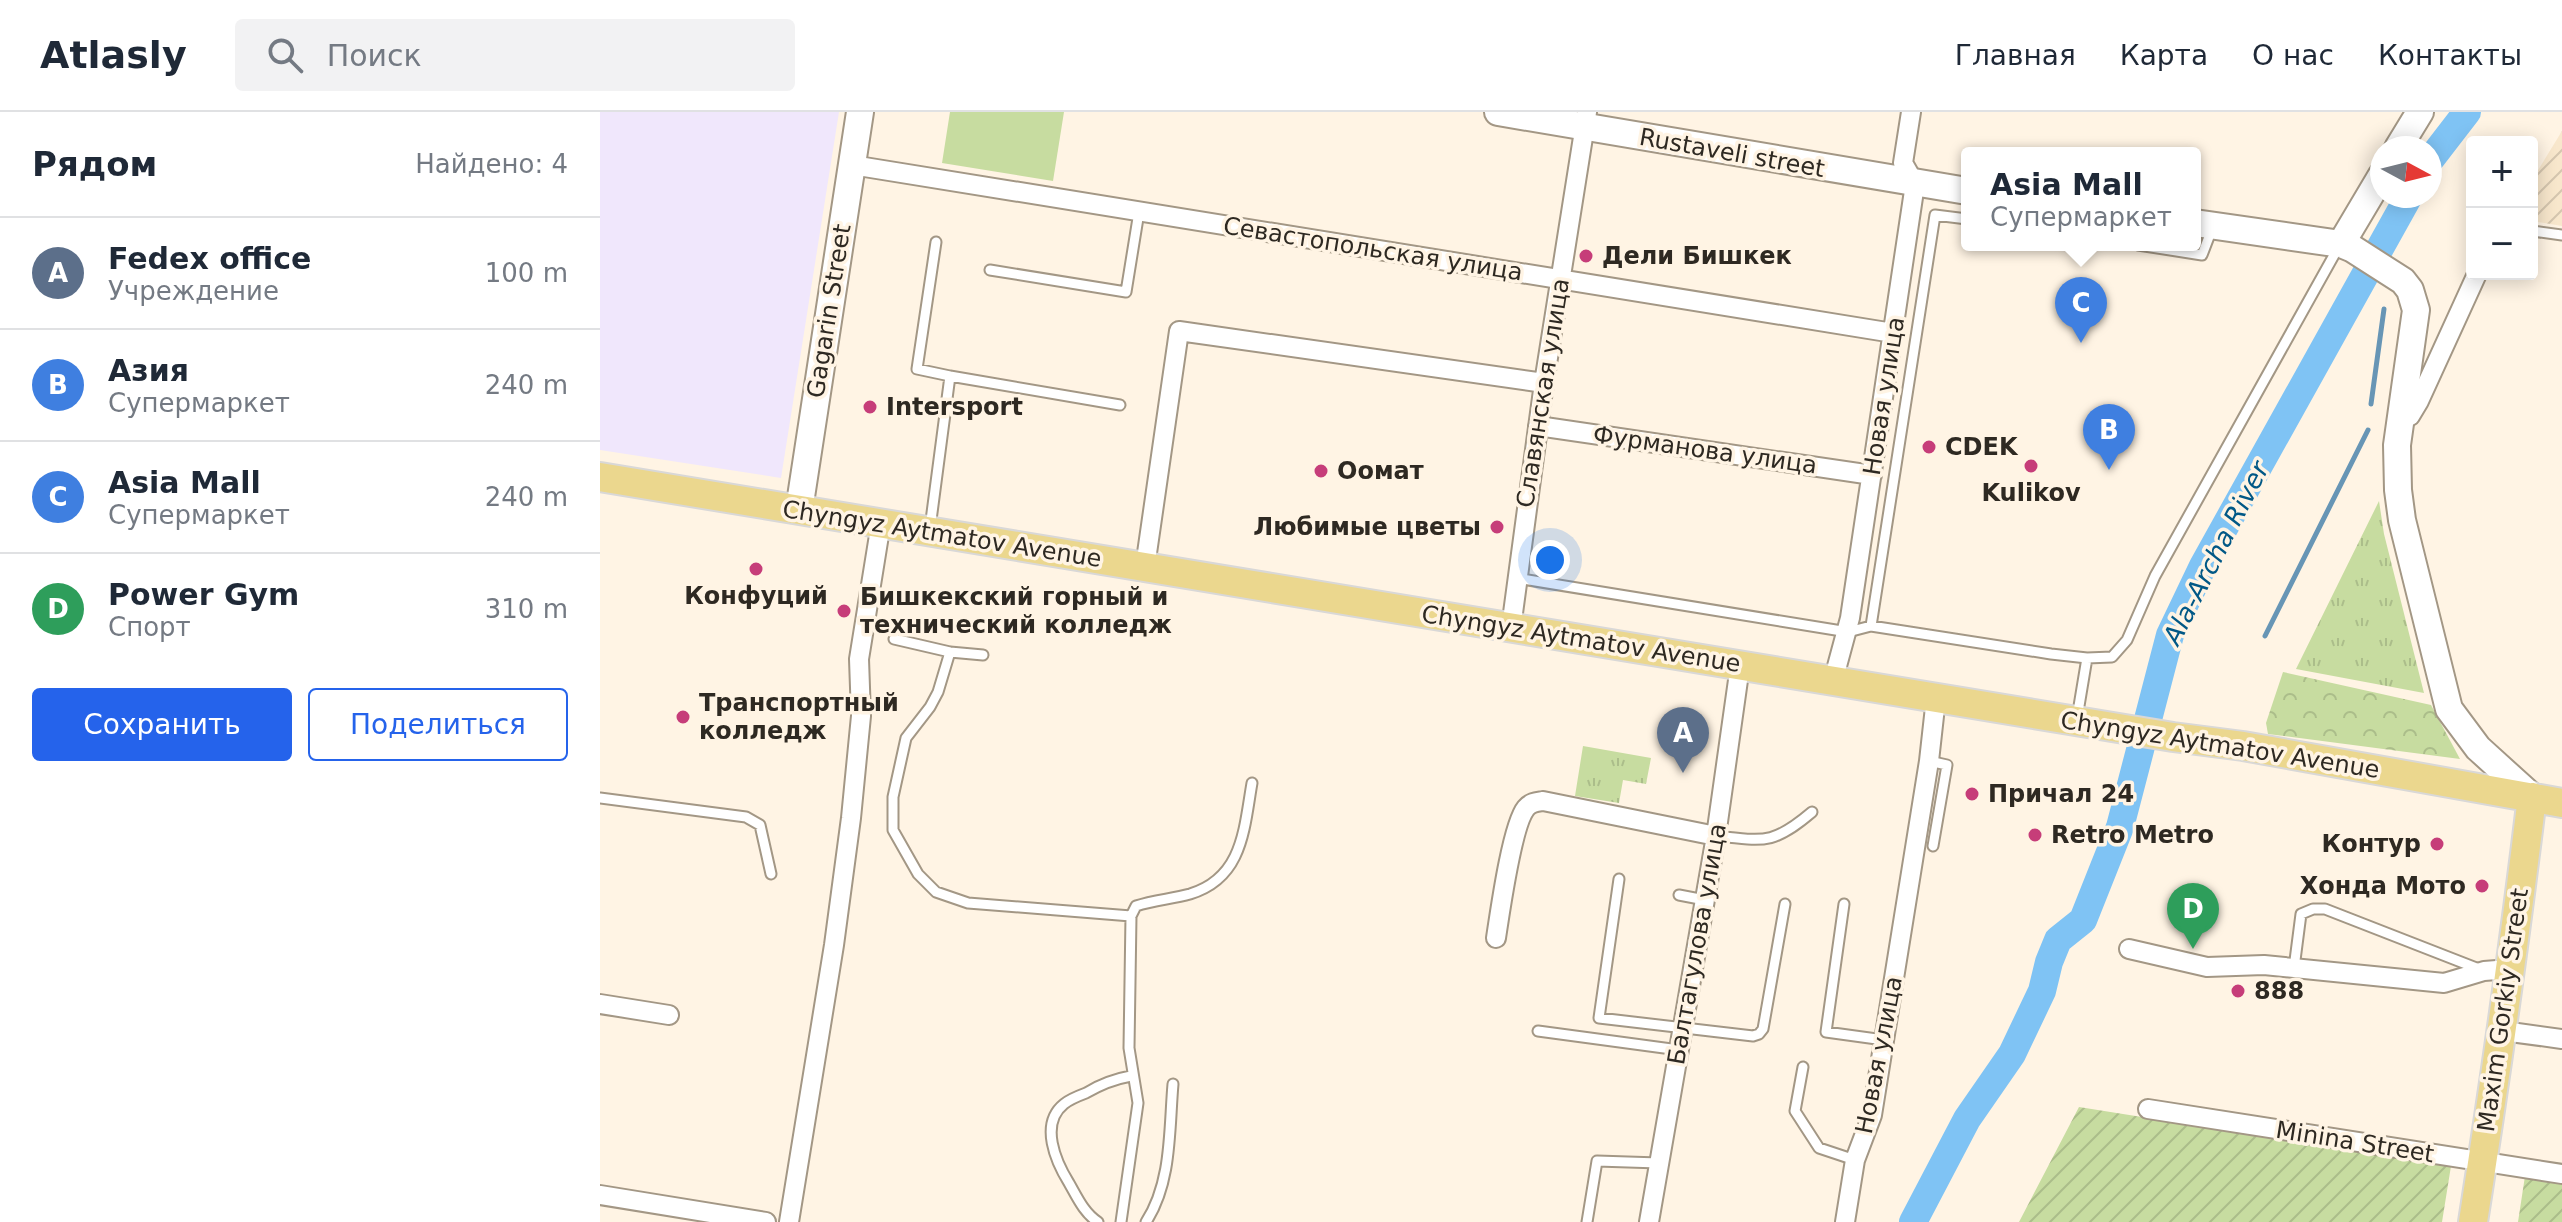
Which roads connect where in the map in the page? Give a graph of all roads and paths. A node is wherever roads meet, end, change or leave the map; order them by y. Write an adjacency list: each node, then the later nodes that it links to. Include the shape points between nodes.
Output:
1 (860, 112): 7 (street, Gagarin Street)
2 (1498, 112): 5 (street, Rustaveli street)
3 (1911, 112): 8 (street, Новая улица, via 1903,163)
4 (2420, 112): 6 (street)
5 (1585, 120): 8 (street, Rustaveli street); 20 (street, Славянская улица)
6 (2405, 136)
7 (852, 165): 11 (street, Севастопольская улица); 30 (street, Gagarin Street)
8 (1915, 184): 9 (street, Rustaveli street); 22 (street, Новая улица)
9 (1961, 190)
10 (2370, 199): 17 (street)
11 (1139, 212): 19 (lane, via 1126,292); 20 (street, Севастопольская улица)
12 (1961, 218): 35 (lane, via 1935,215)
13 (2204, 224): 17 (street); 18 (lane, via 2202,255)
14 (2538, 232): 15 (lane)
15 (2562, 235)
16 (936, 242): 23 (lane, via 917,369)
17 (2347, 246): 26 (street, via 2391,271 2410,290 2416,310); 41 (lane, via 2314,287 2155,576 2127,640 2112,657)
18 (2176, 251)
19 (990, 270)
20 (1560, 279): 22 (street, Севастопольская улица); 24 (street, Славянская улица)
21 (2474, 280): 26 (street, via 2419,401)
22 (1893, 333): 28 (street, Новая улица)
23 (950, 376): 25 (lane); 32 (lane)
24 (1544, 383): 27 (street, Славянская улица); 33 (street, via 1179,331)
25 (1120, 405)
26 (2400, 421): 48 (street, via 2396,458 2402,520 2449,709 2478,748)
27 (1538, 426): 28 (street, Фурманова улица); 34 (street, Славянская улица)
28 (1872, 475): 37 (street, Новая улица)
29 (600, 477): 30 (main road, Chyngyz Aytmatov Avenue)
30 (799, 510): 31 (main road, Chyngyz Aytmatov Avenue)
31 (881, 523): 32 (main road, Chyngyz Aytmatov Avenue); 83 (street, via 859,659 861,716 849,832)
32 (930, 531): 33 (main road, Chyngyz Aytmatov Avenue)
33 (1145, 567): 36 (main road, Chyngyz Aytmatov Avenue)
34 (1516, 578): 36 (street, Славянская улица); 37 (lane)
35 (1871, 626): 37 (lane); 41 (lane)
36 (1511, 628): 42 (main road, Chyngyz Aytmatov Avenue)
37 (1848, 632): 43 (street, Новая улица)
38 (894, 639): 39 (lane)
39 (950, 652): 40 (lane); 60 (lane, via 934,700 906,738 895,786 893,830 911,865 936,892 968,903)
40 (983, 655)
41 (2087, 658): 45 (lane)
42 (1740, 666): 43 (main road, Chyngyz Aytmatov Avenue); 52 (street, Балтагулова улица)
43 (1833, 681): 44 (main road, Chyngyz Aytmatov Avenue)
44 (1936, 698): 45 (main road, Chyngyz Aytmatov Avenue); 46 (street, Новая улица)
45 (2089, 724): 48 (main road, Chyngyz Aytmatov Avenue)
46 (1929, 761): 53 (lane, via 1947,765); 71 (street, Новая улица)
47 (1252, 783): 60 (lane, via 1238,853 1229,870 1201,890 1136,906)
48 (2532, 797): 50 (main road, Chyngyz Aytmatov Avenue); 64 (main road, Maxim Gorkiy Street)
49 (600, 798): 54 (lane, via 746,817 760,825)
50 (2562, 803)
51 (1812, 812): 52 (lane, via 1788,833 1767,840)
52 (1716, 836): 57 (street, Балтагулова улица); 61 (street, via 1533,802 1519,821)
53 (1933, 846)
54 (771, 874)
55 (1619, 879): 67 (lane, via 1599,1018)
56 (1679, 895): 57 (lane)
57 (1705, 900): 67 (street, Балтагулова улица)
58 (1785, 904): 67 (lane, via 1759,1034)
59 (1844, 904): 71 (lane, via 1826,1032)
60 (1131, 916): 74 (lane)
61 (1496, 938)
62 (2129, 949): 63 (street, via 2207,967)
63 (2294, 968): 64 (street, via 2444,983); 64 (lane, via 2301,914 2325,909)
64 (2497, 970): 69 (main road, Maxim Gorkiy Street)
65 (600, 1004): 66 (street)
66 (669, 1015)
67 (1682, 1029): 72 (street, Балтагулова улица)
68 (1538, 1031): 72 (lane)
69 (2503, 1031): 70 (street); 78 (main road, Maxim Gorkiy Street)
70 (2562, 1039)
71 (1884, 1040): 77 (street, Новая улица, via 1872,1115)
72 (1679, 1050): 79 (street, Балтагулова улица)
73 (1803, 1067): 77 (lane, via 1795,1111 1819,1148)
74 (1131, 1076): 84 (lane, via 1109,1080 1065,1102 1052,1126 1056,1162 1088,1215); 85 (lane, via 1138,1103)
75 (1173, 1084): 86 (lane, via 1167,1162)
76 (2148, 1109): 78 (street, Minina Street)
77 (1855, 1160): 89 (street, Новая улица)
78 (2482, 1161): 80 (street, Minina Street); 90 (main road, Maxim Gorkiy Street)
79 (1659, 1163): 87 (lane, via 1597,1161); 88 (street, Балтагулова улица)
80 (2562, 1174)
81 (600, 1195): 82 (street)
82 (766, 1222)
83 (789, 1222)
84 (1098, 1222)
85 (1121, 1222)
86 (1146, 1222)
87 (1587, 1222)
88 (1649, 1222)
89 (1845, 1222)
90 (2473, 1222)

